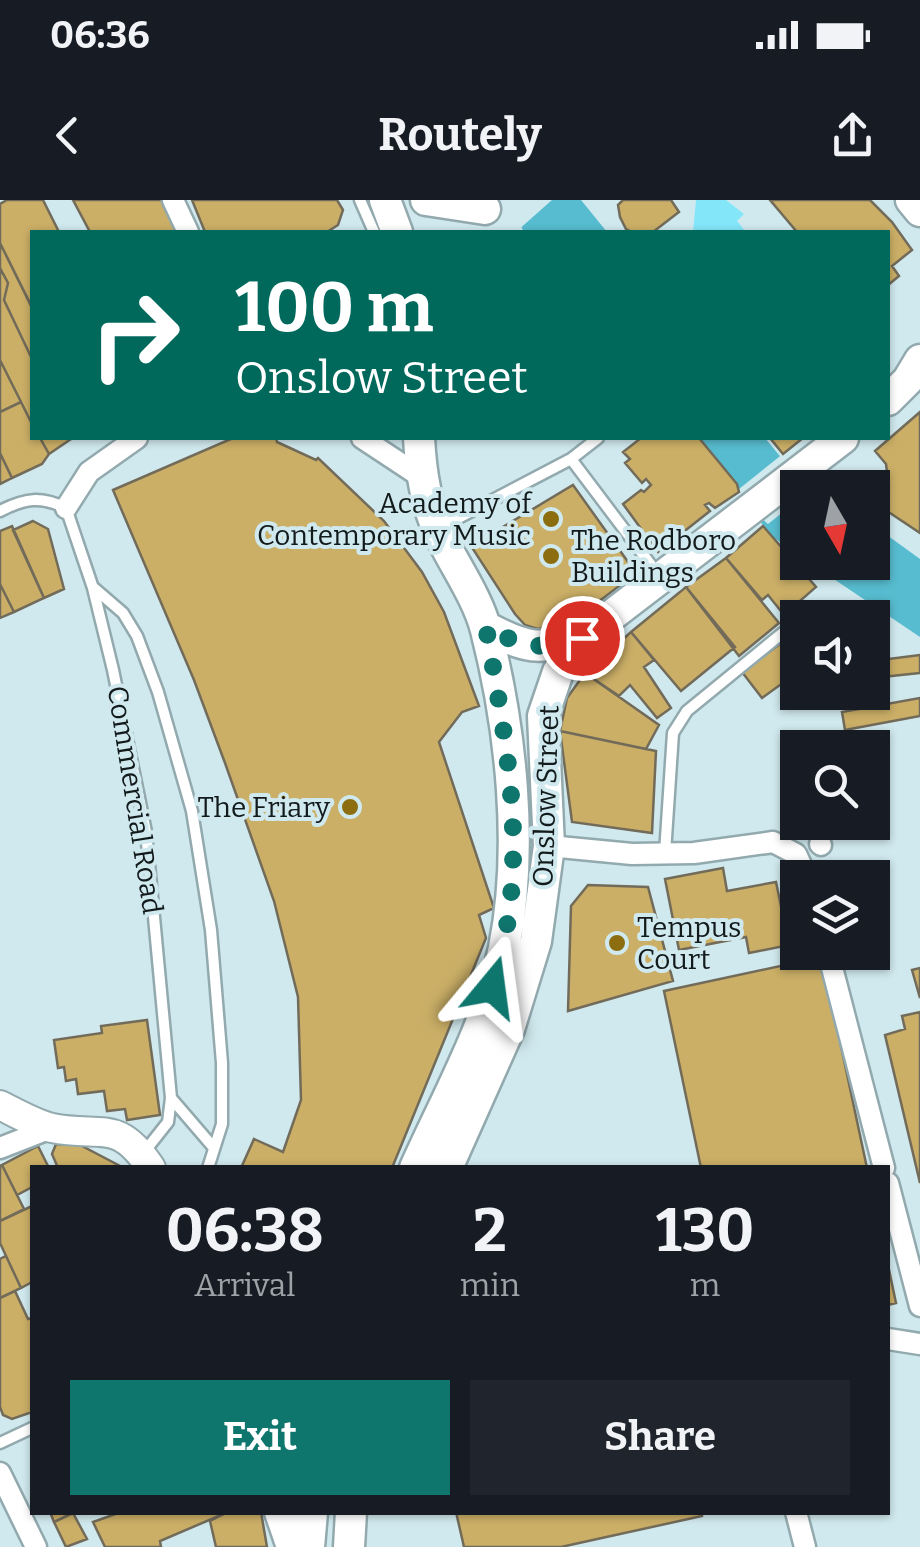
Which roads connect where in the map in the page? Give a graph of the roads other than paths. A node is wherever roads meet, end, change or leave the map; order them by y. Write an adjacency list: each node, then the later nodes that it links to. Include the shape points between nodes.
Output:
1 (173, 200): 8 (street)
2 (360, 200): 9 (lane)
3 (385, 200): 10 (main road)
4 (426, 200): 7 (main road)
5 (911, 200): 6 (main road)
6 (920, 211)
7 (482, 214)
8 (187, 230)
9 (373, 230)
10 (396, 230)
11 (134, 440): 18 (street, via 88,472)
12 (365, 440): 17 (street)
13 (419, 440): 17 (main road, Onslow Street)
14 (595, 440): 16 (lane)
15 (840, 440): 21 (main road)
16 (570, 459): 20 (lane, via 516,481); 21 (lane)
17 (421, 477): 20 (main road, Onslow Street)
18 (66, 508): 19 (lane, via 34,498); 22 (lane, Commercial Road)
19 (0, 510)
20 (438, 529): 23 (main road, Onslow Street)
21 (655, 571): 25 (main road)
22 (93, 588): 30 (lane, Commercial Road, via 146,832); 34 (lane, via 137,636 192,811 220,1032 222,1124)
23 (486, 627): 25 (main road, via 518,645); 37 (main road, Onslow Street, via 513,803 504,950 480,1023)
24 (780, 635): 27 (lane, via 687,710 673,732)
25 (582, 638): 26 (main road, Onslow Street, via 558,672 543,716)
26 (548, 846): 27 (street); 38 (main road, Onslow Street, via 536,942 510,1029)
27 (665, 853): 28 (street, via 772,842)
28 (799, 860)
29 (833, 970): 39 (street)
30 (171, 1098): 34 (lane); 35 (lane, Commercial Road, via 168,1122)
31 (2, 1112): 32 (street)
32 (51, 1128): 33 (street); 35 (street, via 114,1131)
33 (0, 1148)
34 (214, 1148): 36 (lane)
35 (147, 1161)
36 (209, 1165)
37 (416, 1165)
38 (448, 1165)
39 (883, 1165)
40 (890, 1189): 41 (street)
41 (914, 1257): 42 (street)
42 (920, 1306)
43 (890, 1338): 44 (street)
44 (920, 1344)
45 (30, 1429): 46 (lane)
46 (0, 1443)
47 (0, 1473): 52 (street)
48 (281, 1515): 53 (main road)
49 (312, 1515): 54 (main road)
50 (351, 1515): 55 (main road)
51 (797, 1515): 56 (street)
52 (36, 1547)
53 (296, 1547)
54 (310, 1547)
55 (349, 1547)
56 (804, 1547)

